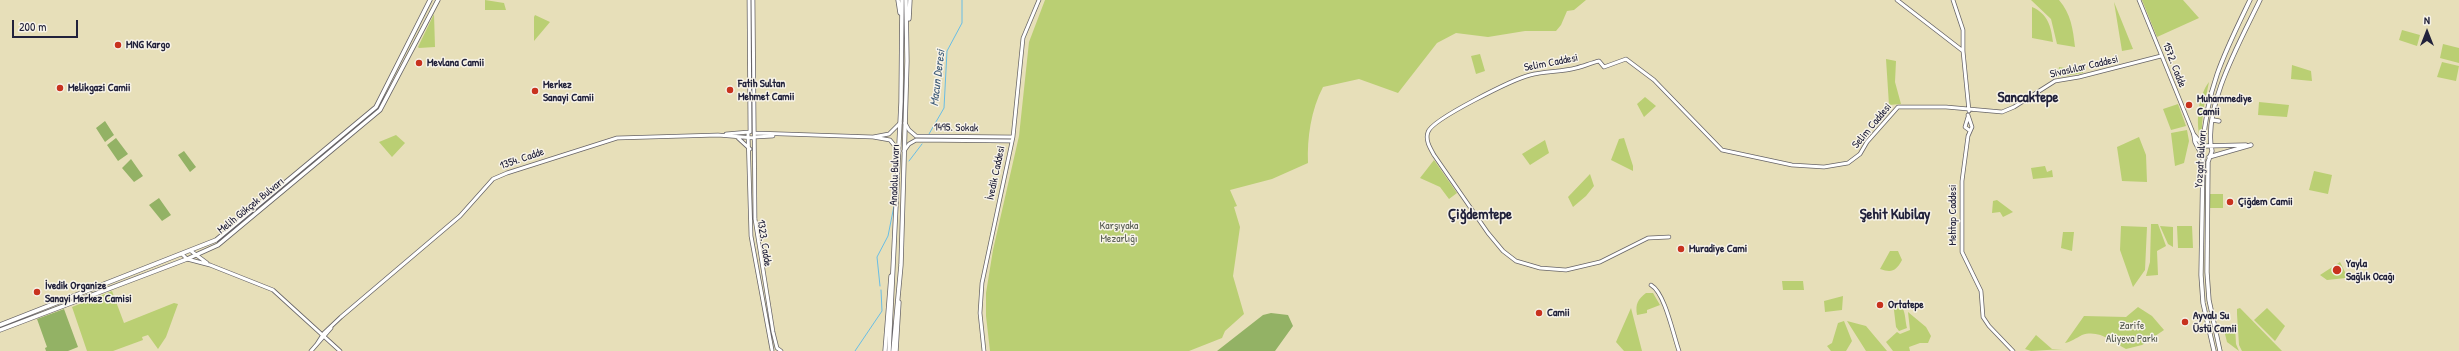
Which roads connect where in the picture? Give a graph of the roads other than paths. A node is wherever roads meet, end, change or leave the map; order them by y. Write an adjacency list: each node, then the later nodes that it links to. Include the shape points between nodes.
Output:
1 (430, 0): 59 (main road, Melih Gökçek Bulvarı, via 375,108 232,228 216,240)
2 (438, 0): 61 (main road, Melih Gökçek Bulvarı, via 380,110 218,245)
3 (749, 0): 19 (main road)
4 (753, 0): 20 (main road)
5 (898, 0): 15 (main road)
6 (902, 0): 15 (main road, Anadolu Bulvarı)
7 (906, 0): 16 (main road, Anadolu Bulvarı)
8 (910, 0): 16 (main road)
9 (1039, 0): 43 (main road, İvedik Caddesi, via 1023,38)
10 (1898, 0): 17 (main road)
11 (1953, 0): 17 (main road, via 1963,30)
12 (2139, 0): 18 (main road, 1572. Cadde)
13 (2250, 0): 44 (main road, Yozgat Bulvarı, via 2211,89 2206,107)
14 (2260, 0): 26 (main road, Yozgat Bulvarı, via 2222,84)
15 (902, 21): 28 (main road, Anadolu Bulvarı)
16 (907, 30): 29 (main road, Anadolu Bulvarı)
17 (1962, 51): 25 (main road)
18 (2162, 56): 25 (main road, Sivaslılar Caddesi, via 2079,77 2055,80 2002,112); 36 (main road, 1572. Cadde)
19 (750, 62): 20 (main road); 21 (main road)
20 (754, 62): 22 (main road)
21 (750, 77): 22 (main road); 23 (main road)
22 (755, 77): 24 (main road)
23 (749, 88): 24 (main road); 31 (main road)
24 (755, 88): 34 (main road)
25 (1969, 110): 30 (main road, Mehtap Caddesi); 58 (main road, Selim Caddesi, via 1946,107 1898,107 1855,159 1831,167 1805,167 1722,150 1654,80 1626,59 1608,66 1599,61 1575,68 1531,74 1511,81 1446,116 1432,125 1428,132 1428,142 1434,155 1488,233 1503,251 1516,261 1540,268 1566,270 1600,262 1648,238)
26 (2213, 120): 27 (main road); 45 (main road, Yozgat Bulvarı)
27 (2219, 121)
28 (900, 123): 39 (main road, via 892,132); 48 (main road, Anadolu Bulvarı)
29 (906, 123): 42 (main road, 1495. Sokak, via 908,130 916,136); 49 (main road, Anadolu Bulvarı)
30 (1968, 124): 32 (main road); 32 (main road, Mehtap Caddesi, via 1972,127)
31 (749, 126): 33 (main road); 34 (main road)
32 (1968, 130): 78 (main road, Mehtap Caddesi, via 1962,181 1962,252 1981,291 1982,314 1989,326)
33 (742, 133): 34 (main road); 35 (main road)
34 (752, 133): 37 (main road); 40 (main road, 1323. Cadde); 41 (main road)
35 (718, 135): 38 (main road, 1354. Cadde); 68 (main road, 1354. Cadde, via 617,138 493,179 460,216)
36 (2194, 135): 44 (main road); 47 (main road)
37 (777, 136): 39 (main road); 41 (main road)
38 (737, 137): 40 (main road, 1354. Cadde); 46 (main road)
39 (873, 137): 48 (main road, Anadolu Bulvarı, via 886,139 895,144)
40 (749, 138): 41 (main road, 1354. Cadde); 46 (main road, 1323. Cadde)
41 (754, 138): 55 (main road)
42 (927, 138): 43 (main road, 1495. Sokak); 49 (main road, 1495. Sokak, via 912,141)
43 (1012, 139): 76 (main road, İvedik Caddesi, via 981,289 980,313)
44 (2203, 146): 45 (main road); 47 (main road, Yozgat Bulvarı)
45 (2210, 146): 51 (main road, Yozgat Bulvarı, via 2212,151); 51 (main road, via 2251,145)
46 (750, 150): 54 (main road, 1323. Cadde)
47 (2200, 150): 50 (main road, Yozgat Bulvarı)
48 (899, 151): 64 (main road, Anadolu Bulvarı)
49 (904, 151): 75 (main road, Anadolu Bulvarı)
50 (2203, 157): 51 (main road); 52 (main road, Yozgat Bulvarı)
51 (2209, 157): 53 (main road, Yozgat Bulvarı)
52 (2202, 167): 53 (main road); 79 (main road, Yozgat Bulvarı, via 2201,275 2203,303)
53 (2208, 167): 80 (main road, Yozgat Bulvarı, via 2207,272 2209,300)
54 (751, 219): 55 (main road); 56 (main road, 1323. Cadde)
55 (755, 219): 57 (main road)
56 (751, 236): 57 (main road); 69 (main road, 1323. Cadde)
57 (757, 236): 72 (main road, via 775,340)
58 (1669, 237)
59 (191, 251): 60 (main road, Melih Gökçek Bulvarı); 61 (main road)
60 (182, 254): 62 (main road); 66 (main road, Melih Gökçek Bulvarı)
61 (195, 255): 62 (main road, Melih Gökçek Bulvarı); 63 (main road)
62 (187, 259): 63 (main road); 67 (main road, Melih Gökçek Bulvarı)
63 (210, 265): 68 (main road, via 273,290)
64 (894, 267): 73 (main road, via 889,289); 74 (main road, Anadolu Bulvarı)
65 (1652, 285): 77 (main road, via 1663,298)
66 (0, 326)
67 (0, 330)
68 (324, 336): 70 (main road, 1354. Cadde); 71 (main road)
69 (772, 350): 72 (main road)
70 (311, 351)
71 (340, 351)
72 (781, 351)
73 (885, 351)
74 (889, 351)
75 (895, 351)
76 (984, 351)
77 (1679, 351)
78 (2013, 351)
79 (2214, 351)
80 (2220, 351)

